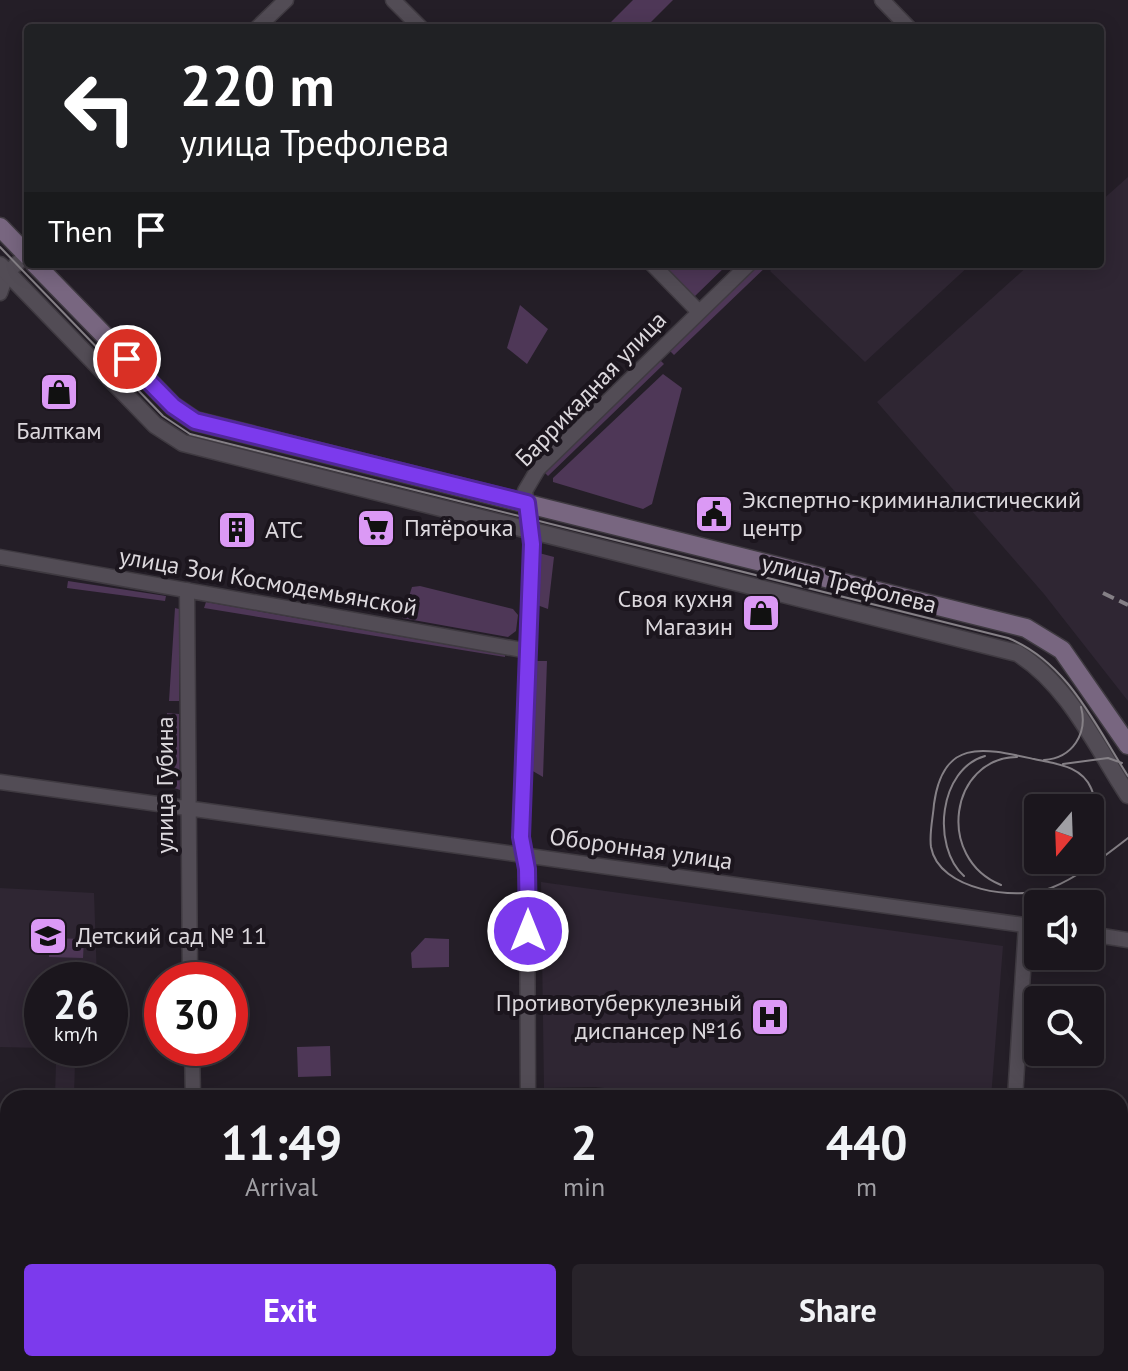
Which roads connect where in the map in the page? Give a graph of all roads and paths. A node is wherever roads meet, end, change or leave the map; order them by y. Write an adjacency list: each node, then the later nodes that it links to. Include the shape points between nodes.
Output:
1 (286, 0): 4 (street)
2 (393, 0): 5 (street)
3 (882, 0): 6 (street)
4 (261, 24)
5 (417, 24)
6 (905, 24)
7 (0, 227): 8 (main road, улица Трефолева)
8 (24, 252)
9 (24, 259): 13 (street)
10 (40, 268): 16 (main road, улица Трефолева, via 173,406 195,421)
11 (656, 268): 15 (street)
12 (745, 268): 15 (street, Баррикадная улица)
13 (4, 269): 14 (street); 17 (street, улица Трефолева, via 155,425 183,443)
14 (0, 293)
15 (699, 312): 16 (street, Баррикадная улица, via 538,469 525,491)
16 (527, 503): 17 (street, Баррикадная улица); 21 (main road, улица Трефолева, via 1026,628 1062,650)
17 (530, 531): 20 (street, Баррикадная улица); 23 (street, улица Трефолева, via 1017,653 1062,693)
18 (0, 557): 19 (street, улица Зои Космодемьянской)
19 (187, 590): 20 (street, улица Зои Космодемьянской); 24 (street, улица Губина)
20 (528, 651): 25 (street, Баррикадная улица, via 521,837)
21 (1128, 745)
22 (0, 782): 24 (street, Оборонная улица)
23 (1128, 795)
24 (186, 809): 25 (street, Оборонная улица); 29 (street, улица Губина)
25 (525, 855): 26 (street, Оборонная улица); 33 (street, Баррикадная улица)
26 (1024, 925)
27 (1104, 936): 28 (street)
28 (1128, 940)
29 (190, 962)
30 (1028, 970): 34 (street)
31 (192, 1066): 32 (street)
32 (193, 1090)
33 (528, 1090)
34 (1016, 1090)

